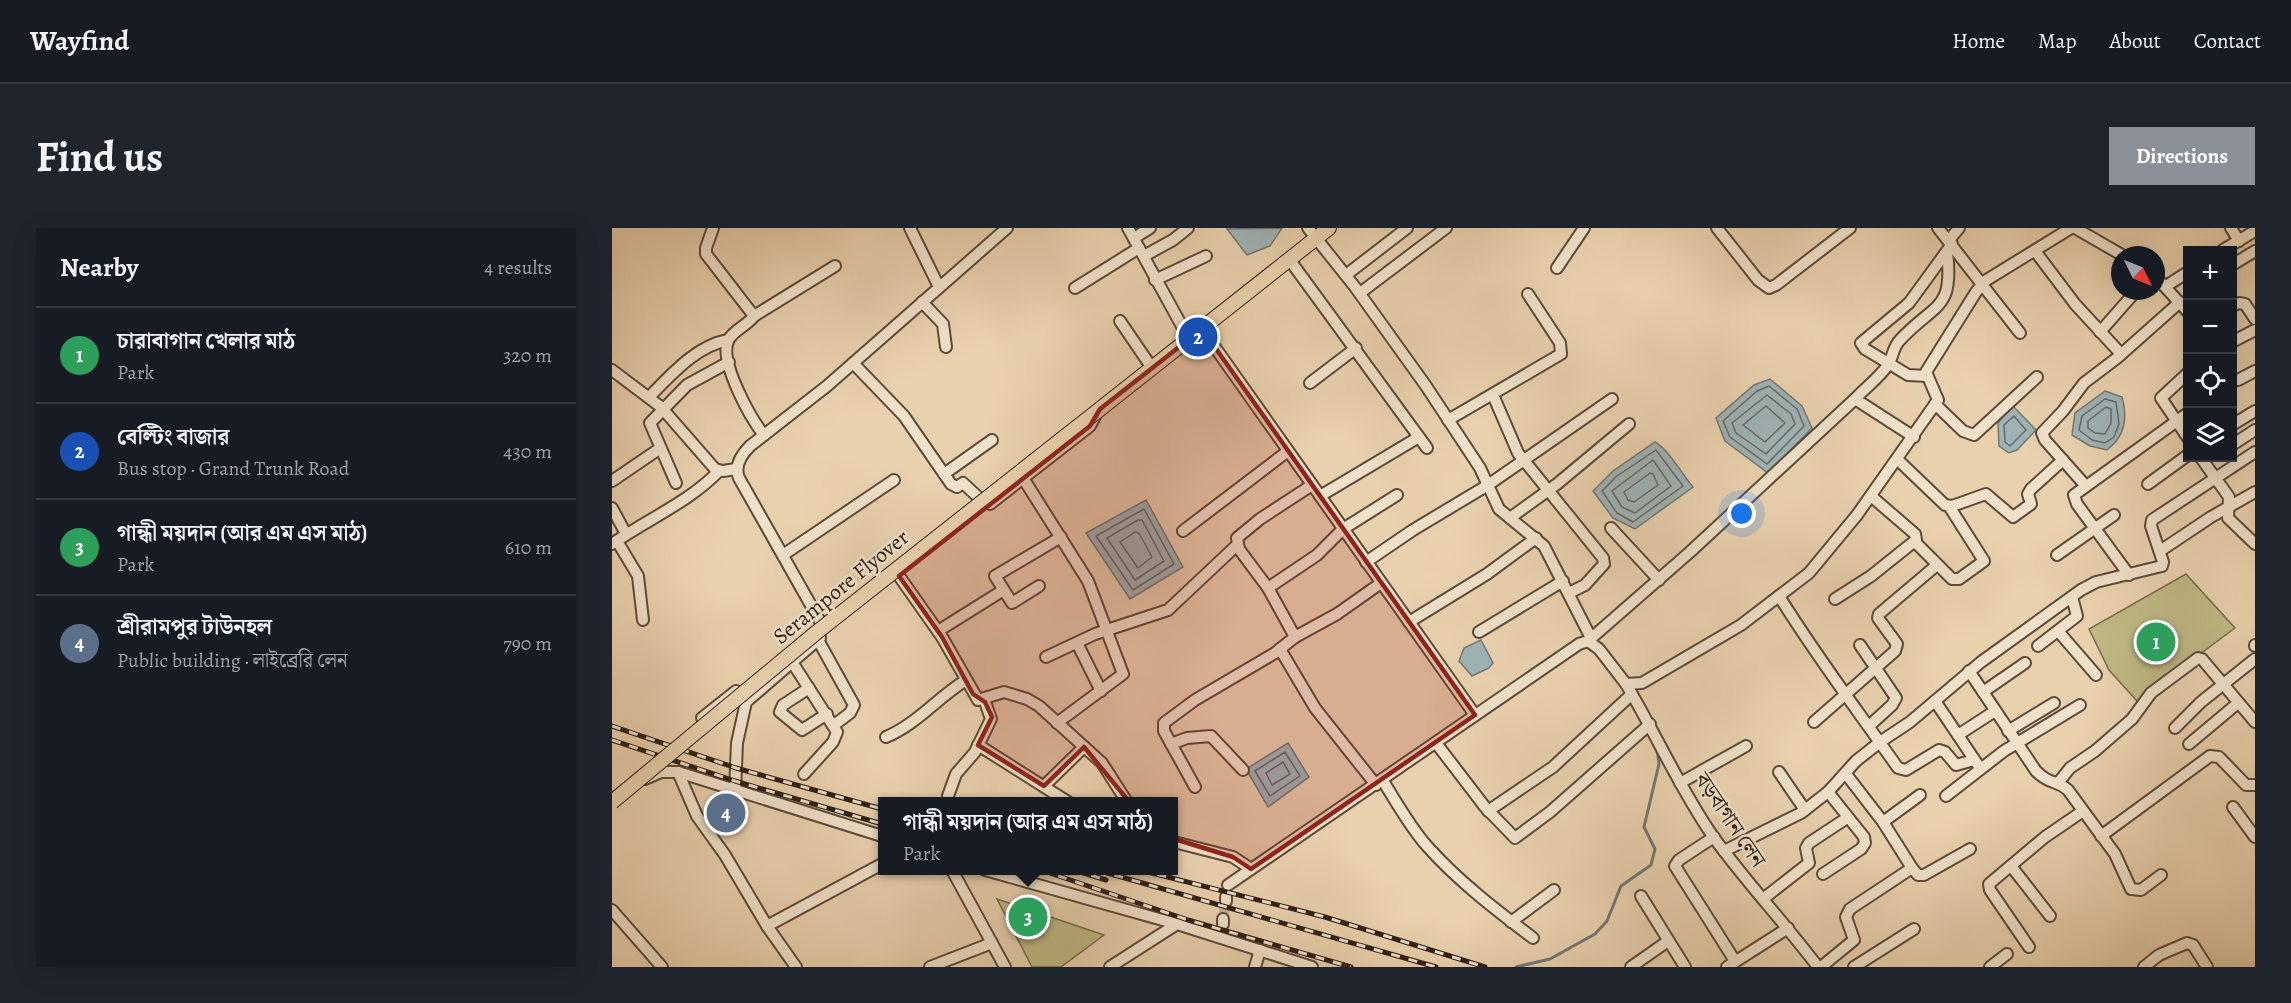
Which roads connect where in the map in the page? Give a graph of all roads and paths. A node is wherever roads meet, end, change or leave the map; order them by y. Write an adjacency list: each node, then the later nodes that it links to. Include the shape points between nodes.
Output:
1 (910, 228): 37 (street)
2 (1006, 228): 37 (street)
3 (1128, 228): 23 (street)
4 (1150, 228): 23 (street)
5 (1188, 228): 23 (street, via 1167,244)
6 (1329, 228): 19 (main road, Serampore Flyover)
7 (1407, 228): 32 (street)
8 (1446, 228): 39 (street)
9 (1584, 228): 31 (street)
10 (1717, 228): 11 (street, via 1758,280 1769,288)
11 (1850, 228)
12 (1938, 228): 21 (street)
13 (1959, 228): 21 (street)
14 (2070, 228): 25 (street)
15 (2075, 228): 24 (street)
16 (2231, 228): 20 (street)
17 (709, 231): 45 (street, via 708,256)
18 (2253, 232): 20 (street)
19 (1312, 233): 28 (main road, Serampore Flyover); 32 (street, বড়বাগান লেন)
20 (2239, 241): 22 (street)
21 (1949, 245): 35 (street); 60 (street, via 1950,284 1944,297 1897,343); 60 (street, via 1909,303 1861,343)
22 (2230, 246)
23 (1139, 247): 34 (street); 38 (street)
24 (2111, 249)
25 (2036, 251): 35 (street); 50 (street)
26 (2255, 251): 29 (street)
27 (1206, 256): 34 (street)
28 (1289, 260): 48 (main road, Serampore Flyover); 56 (street)
29 (2237, 263)
30 (835, 266): 45 (street)
31 (1557, 268)
32 (1347, 275): 39 (street, বড়বাগান লেন)
33 (2183, 275): 36 (street)
34 (1155, 280): 52 (street)
35 (1983, 283): 51 (street); 64 (street)
36 (2166, 286): 41 (street)
37 (939, 287): 43 (street)
38 (1075, 288)
39 (1360, 293): 79 (street, বড়বাগান লেন)
40 (1528, 294): 69 (street, via 1562,350 1551,362)
41 (2182, 299): 57 (street)
42 (2128, 300): 50 (street)
43 (921, 302): 55 (street, via 943,324); 59 (street)
44 (2237, 304): 46 (street, via 2245,304)
45 (754, 316): 54 (street)
46 (2255, 319)
47 (1120, 321): 61 (street)
48 (1202, 329): 52 (main road, Serampore Flyover); 92 (street)
49 (2255, 330): 53 (street)
50 (2100, 332): 57 (street)
51 (2020, 333)
52 (1189, 339): 61 (main road, Serampore Flyover)
53 (2237, 339)
54 (728, 340): 58 (street); 70 (street, via 708,346)
55 (946, 347)
56 (1356, 348): 68 (street); 86 (street)
57 (2121, 354): 97 (street, via 2084,383 2042,433)
58 (729, 362): 76 (street, via 687,384); 85 (street, via 748,411)
59 (853, 363): 85 (street); 101 (street, via 904,416)
60 (1889, 363): 64 (street, via 1908,375); 73 (street)
61 (1152, 368): 71 (main road, Serampore Flyover)
62 (612, 370): 70 (street)
63 (2255, 371): 67 (street)
64 (1926, 376): 74 (street, via 1938,397)
65 (2037, 378): 74 (street, via 1974,435 1963,431)
66 (2183, 378): 80 (street, via 2161,398)
67 (2237, 380)
68 (1310, 383)
69 (1494, 395): 79 (street); 96 (street, via 1513,445)
70 (650, 396): 76 (street)
71 (1112, 399): 75 (main road, Serampore Flyover); 116 (street, via 1100,402)
72 (1612, 399): 96 (street)
73 (1855, 399): 87 (street); 139 (street)
74 (1935, 404): 87 (street)
75 (1100, 408): 103 (street, via 1090,426); 225 (main road, Serampore Flyover, bridge, via 850,605)
76 (663, 409): 91 (street, via 649,426); 100 (street)
77 (2255, 411): 81 (street)
78 (2183, 416): 80 (street)
79 (1448, 420): 109 (street, বড়বাগান লেন)
80 (2176, 421): 84 (street); 110 (street)
81 (2237, 422)
82 (1629, 424): 111 (street)
83 (2255, 430): 89 (street)
84 (2183, 432)
85 (764, 435): 99 (street, via 743,454)
86 (1419, 437): 90 (street); 114 (street)
87 (1914, 437): 94 (street)
88 (992, 440): 101 (street)
89 (2237, 442)
90 (1427, 448)
91 (659, 449): 105 (street); 106 (street)
92 (1288, 451): 108 (street); 125 (street)
93 (2255, 452): 102 (street)
94 (1897, 459): 115 (street); 117 (street, via 1941,503)
95 (2183, 459): 107 (street)
96 (1524, 460): 109 (street); 111 (street)
97 (2063, 460): 110 (street); 117 (street, via 2029,492 2032,502 2015,517 1986,494)
98 (2208, 462): 102 (street)
99 (736, 469): 100 (street); 133 (street)
100 (719, 471): 128 (street, via 677,505)
101 (944, 474): 116 (street, via 951,484 968,485)
102 (2215, 477): 118 (street, via 2229,497); 132 (street, via 2152,520)
103 (1023, 478): 126 (street); 138 (street)
104 (894, 480): 133 (street)
105 (612, 481)
106 (676, 483)
107 (2148, 484)
108 (1312, 485): 114 (street); 131 (street, via 1239,536)
109 (1488, 485): 121 (street, বড়বাগান লেন, via 1497,506); 135 (street)
110 (2085, 485): 124 (street, via 2074,498)
111 (1549, 490): 121 (street); 145 (street, via 1604,561 1584,585)
112 (2255, 492): 118 (street)
113 (1397, 495): 123 (street)
114 (1320, 496): 123 (street)
115 (1871, 496): 129 (street, via 1915,534); 146 (street, via 1816,566)
116 (978, 497): 151 (street)
117 (1949, 506): 136 (street, via 1984,561 1955,579)
118 (2229, 507): 130 (street, via 2229,520); 132 (street)
119 (612, 508): 128 (street)
120 (2114, 516): 124 (street)
121 (1510, 518): 127 (street, বড়বাগান লেন)
122 (1611, 528): 139 (street)
123 (1343, 529): 135 (street); 143 (street, via 1317,555)
124 (2095, 529): 134 (street); 137 (street)
125 (1183, 531)
126 (1061, 537): 144 (street, via 996,574 994,578); 153 (street, via 1088,581)
127 (1536, 538): 140 (street, বড়বাগান লেন, via 1549,552); 150 (street)
128 (618, 540): 149 (street, via 638,576)
129 (1915, 542): 136 (street); 148 (street)
130 (2255, 544)
131 (1237, 545): 143 (street); 153 (street, via 1168,610)
132 (2160, 551): 137 (street, via 2162,566)
133 (783, 555): 151 (street)
134 (2057, 555)
135 (1366, 562): 141 (street)
136 (1937, 565): 167 (street, via 1879,614 1898,646)
137 (2129, 575): 147 (street, via 2097,582)
138 (899, 576): 152 (street); 157 (street)
139 (1659, 580): 158 (street)
140 (1563, 581): 145 (street, বড়বাগান লেন); 155 (street)
141 (1381, 583): 150 (street); 156 (street)
142 (1040, 586): 144 (street, via 1012,603)
143 (1268, 588): 156 (street)
144 (1002, 591): 152 (street)
145 (1569, 593): 158 (street, বড়বাগান লেন)
146 (1779, 596): 173 (street, via 1740,625); 176 (street)
147 (2072, 597): 154 (street, via 2078,614); 168 (street)
148 (1835, 599)
149 (643, 620)
150 (1409, 622): 184 (street)
151 (821, 623): 185 (street)
152 (938, 630): 170 (street)
153 (1106, 631): 159 (street); 174 (street, via 1124,674)
154 (2058, 631): 161 (street); 169 (street)
155 (1479, 632)
156 (1295, 637): 162 (street)
157 (818, 640): 165 (street); 190 (street, via 854,705)
158 (1590, 640): 173 (street, বড়বাগান লেন); 184 (street)
159 (1077, 643): 163 (street); 174 (street)
160 (1860, 645): 167 (street)
161 (2038, 646)
162 (1280, 650): 198 (street, via 1167,719 1163,726); 211 (street, via 1315,708)
163 (1046, 657)
164 (2255, 659): 171 (street)
165 (792, 662): 172 (street); 217 (street, via 746,702 737,743)
166 (2025, 663): 175 (street)
167 (1874, 669): 176 (street); 191 (street, via 1896,700)
168 (1969, 671): 175 (street); 178 (street)
169 (2096, 675)
170 (966, 680): 177 (street, via 977,698); 195 (street, via 904,729)
171 (2222, 685): 180 (street); 192 (street); 213 (street, via 2198,658 2151,693 2132,719 2070,768)
172 (809, 688): 183 (street); 183 (street, via 783,705 780,712 802,730)
173 (1629, 689): 189 (street, বড়বাগান লেন); 228 (street, via 1553,767)
174 (1101, 691): 188 (street)
175 (1983, 692): 182 (street)
176 (1845, 693): 186 (street); 191 (street)
177 (984, 699): 188 (street, via 1009,693 1034,703); 201 (street, via 992,717)
178 (1935, 700): 194 (street); 196 (street)
179 (2054, 703): 193 (street)
180 (2238, 704): 187 (street); 200 (street)
181 (2080, 705): 199 (street)
182 (1995, 711): 193 (street); 194 (street)
183 (827, 714): 190 (street)
184 (1475, 715): 197 (street)
185 (702, 718)
186 (1814, 722)
187 (2255, 722)
188 (1058, 723): 202 (street)
189 (1650, 724): 212 (street, বড়বাগান লেন); 228 (street, via 1518,837 1511,836)
190 (834, 725): 209 (street, via 836,738)
191 (1869, 726): 196 (street)
192 (2175, 728)
193 (2008, 731): 199 (street)
194 (1958, 735): 204 (street)
195 (886, 737)
196 (1880, 742): 204 (street, via 1903,770 1939,750 1956,765); 210 (street)
197 (1436, 743): 211 (street); 228 (street)
198 (1171, 744): 205 (street, via 1211,736); 216 (street)
199 (2016, 744): 206 (street); 213 (street, via 2045,780)
200 (2189, 744)
201 (978, 745): 215 (street); 221 (street, via 956,774)
202 (1084, 747): 215 (street); 224 (street, via 1107,770)
203 (1746, 747): 212 (street)
204 (1974, 760): 206 (street)
205 (1243, 770)
206 (1981, 770): 222 (street)
207 (678, 772): 217 (street); 219 (street, via 661,772); 255 (street, via 697,816)
208 (1779, 772): 227 (street)
209 (804, 774)
210 (1846, 774): 218 (street); 231 (street)
211 (1379, 783): 242 (street); 253 (street, via 1426,845)
212 (1680, 783): 234 (street, বড়বাগান লেন)
213 (2058, 783): 229 (street)
214 (2255, 785): 233 (street, via 2246,784 2219,757 2210,756)
215 (1044, 786): 223 (street)
216 (1195, 787)
217 (735, 791): 232 (street)
218 (1828, 792): 227 (street); 230 (street)
219 (612, 793)
220 (1920, 795): 231 (street)
221 (948, 796)
222 (1946, 796)
223 (1062, 797)
224 (1124, 797)
225 (612, 802)
226 (2233, 807): 235 (street)
227 (1805, 810): 238 (street)
228 (1488, 811)
229 (2083, 811): 233 (street); 240 (street)
230 (1847, 818): 243 (street, via 1865,843); 250 (street, via 1809,843 1809,863)
231 (1883, 822): 241 (street)
232 (878, 835)
233 (2101, 836): 246 (street, via 2115,854 2132,891 2141,890)
234 (1714, 837): 238 (street, বড়বাগান লেন); 264 (street, via 1675,866)
235 (2255, 837)
236 (1178, 843): 242 (street, via 1233,857)
237 (1970, 849): 241 (street, via 1921,876)
238 (1724, 850): 250 (street, বড়বাগান লেন)
239 (878, 866): 255 (street)
240 (2011, 866): 252 (street); 261 (street, via 1988,887)
241 (1912, 868): 274 (street, via 1850,909 1846,917 1854,940)
242 (1251, 869): 247 (street)
243 (1823, 874)
244 (954, 875): 260 (street)
245 (1003, 875): 254 (street)
246 (2161, 875)
247 (1228, 885)
248 (1554, 890): 253 (street)
249 (1641, 896): 259 (street)
250 (1763, 899): 256 (street, বড়বাগান লেন)
251 (612, 910): 266 (street)
252 (2050, 916)
253 (1511, 922): 258 (street)
254 (1177, 924): 262 (street); 269 (street)
255 (768, 926): 267 (street)
256 (1788, 928): 264 (street); 274 (street, বড়বাগান লেন)
257 (1914, 929): 275 (street)
258 (1533, 938)
259 (1668, 941): 272 (street); 273 (street)
260 (992, 943): 265 (street); 268 (street)
261 (2029, 947)
262 (1260, 950): 270 (street); 271 (street)
263 (2007, 954): 276 (street)
264 (1731, 964)
265 (937, 965)
266 (662, 967)
267 (796, 967)
268 (1005, 967)
269 (1110, 967)
270 (1255, 967)
271 (1312, 967)
272 (1631, 967)
273 (1685, 967)
274 (1820, 967)
275 (1854, 967)
276 (1990, 967)
277 (2144, 967): 278 (street, via 2159,955 2187,943 2193,945)
278 (2207, 967)

